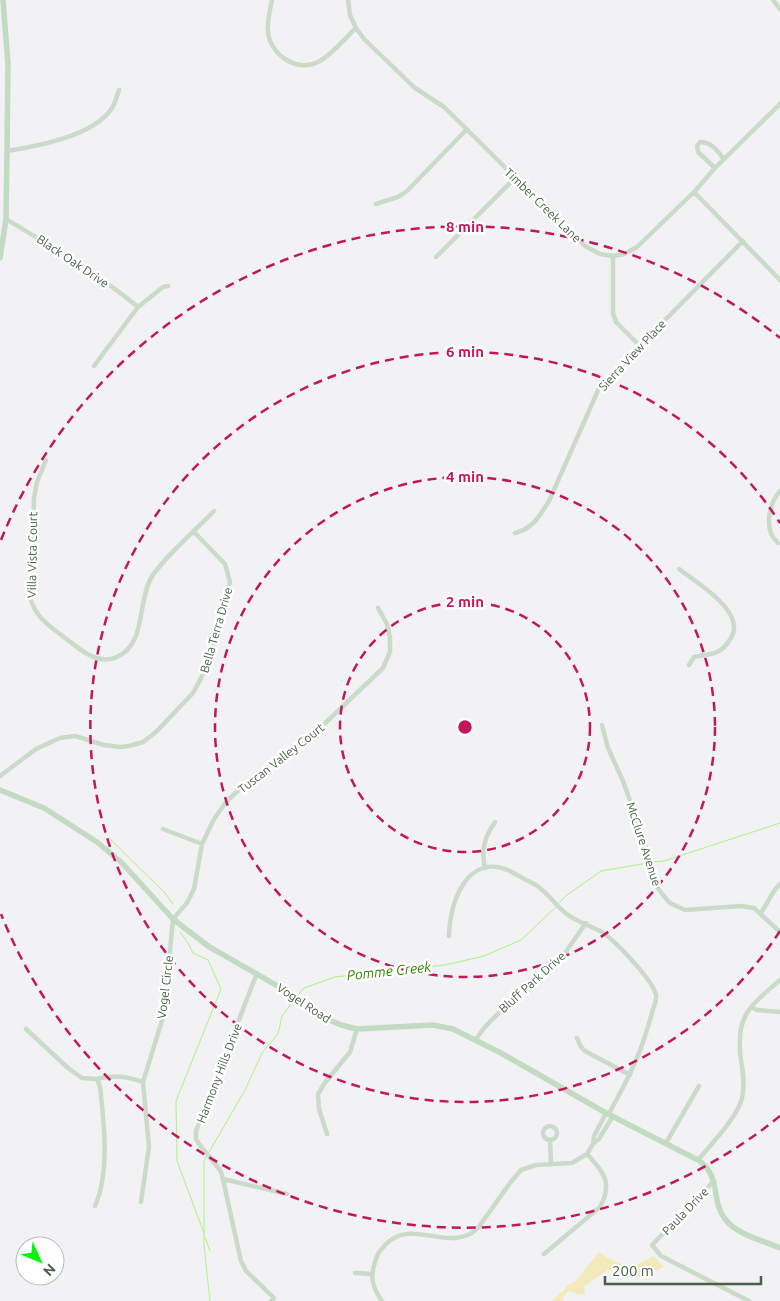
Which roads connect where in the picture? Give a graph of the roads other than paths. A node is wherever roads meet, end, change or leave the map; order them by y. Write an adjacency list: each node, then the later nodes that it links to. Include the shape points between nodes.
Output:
1 (3, 0): 6 (street)
2 (272, 0): 7 (street, via 268,30 270,41 286,60 297,64 316,63 326,57)
3 (348, 0): 7 (street, Timber Creek Lane)
4 (773, 0): 5 (street)
5 (780, 9)
6 (2, 23): 11 (street, via 8,64)
7 (356, 28): 10 (street, Timber Creek Lane, via 415,88 444,107)
8 (119, 90): 11 (street, via 112,108 96,123 49,142)
9 (780, 104): 12 (street)
10 (467, 129): 14 (street, Timber Creek Lane); 16 (street, via 407,191)
11 (7, 150): 17 (street)
12 (724, 159): 13 (street); 13 (street, via 710,144 700,142 698,152)
13 (715, 168): 15 (street)
14 (515, 178): 19 (street, Timber Creek Lane, via 585,246); 20 (street)
15 (694, 192): 18 (street); 19 (street, via 637,247)
16 (376, 204)
17 (6, 219): 21 (street); 24 (street, Black Oak Drive, via 104,281)
18 (743, 241): 22 (street); 25 (street, Sierra View Place)
19 (613, 256): 25 (street, via 613,313 616,322)
20 (436, 257)
21 (0, 258)
22 (780, 280)
23 (168, 286): 24 (street)
24 (138, 307): 26 (street)
25 (639, 345): 31 (street, Sierra View Place, via 600,386 539,518 526,531)
26 (94, 366)
27 (46, 460): 30 (street, Villa Vista Court, via 34,498 30,600 40,617 90,656 114,658 130,647 152,577)
28 (780, 490): 32 (street, via 770,512 771,534)
29 (214, 511): 30 (street, Villa Vista Court)
30 (194, 532): 37 (street, Bella Terra Drive, via 225,564 230,582 208,665 193,694 143,742 120,747 75,736 60,738 36,748)
31 (515, 533)
32 (778, 544)
33 (679, 569): 35 (street, via 725,605 733,618 734,633 729,642 718,652 694,657)
34 (378, 608): 41 (street, Tuscan Valley Court, via 390,638 390,652 383,668 318,730 227,801)
35 (689, 665)
36 (602, 725): 44 (street, McClure Avenue, via 642,834 657,887 670,903 685,910 741,906 754,908)
37 (0, 776)
38 (0, 790): 45 (street, Vogel Road, via 44,808 97,842 122,863)
39 (495, 822): 42 (street, via 483,846)
40 (163, 829): 41 (street)
41 (202, 844): 45 (street, Tuscan Valley Court, via 194,889)
42 (485, 868): 46 (street, via 507,870 541,888 570,917); 48 (street, via 467,878 461,886 449,921)
43 (780, 884): 44 (street)
44 (761, 914): 47 (street, McClure Avenue)
45 (174, 919): 49 (street, Vogel Road, via 208,946); 59 (street, Vogel Circle, via 164,1014)
46 (586, 923): 56 (street, Bluff Park Drive, via 563,956 529,982); 57 (street, via 604,934 640,969 656,996)
47 (780, 932)
48 (450, 936)
49 (257, 973): 54 (street, Vogel Road, via 334,1023); 68 (street, Harmony Hills Drive, via 196,1131 196,1139 220,1170)
50 (780, 980): 51 (street)
51 (751, 1007): 52 (street); 66 (street, via 740,1028 744,1086 740,1105)
52 (780, 1012)
53 (26, 1029): 58 (street, via 68,1068 82,1078)
54 (357, 1029): 56 (street, Vogel Road, via 441,1026); 62 (street, via 350,1052 318,1094 319,1109)
55 (577, 1038): 57 (street, via 585,1051)
56 (476, 1039): 61 (street, Vogel Road)
57 (630, 1075): 61 (street)
58 (97, 1080): 59 (street, via 115,1075); 72 (street, via 105,1136 101,1193)
59 (143, 1082): 71 (street, Vogel Circle, via 149,1147)
60 (699, 1086): 64 (street)
61 (609, 1114): 64 (street, Vogel Road); 65 (street, via 600,1139)
62 (328, 1134)
63 (550, 1140): 67 (street)
64 (666, 1143): 66 (street, Vogel Road)
65 (587, 1154): 67 (street, via 572,1163); 74 (street, via 603,1171 605,1198 600,1208)
66 (698, 1160): 69 (street, via 708,1168)
67 (551, 1164): 76 (street, via 521,1170 472,1234 461,1239 403,1234 390,1240 377,1254)
68 (223, 1179): 70 (street); 77 (street, Harmony Hills Drive, via 241,1261 246,1271)
69 (714, 1181): 73 (street, via 720,1211 728,1223); 79 (street, Paula Drive, via 652,1245 661,1256)
70 (287, 1194)
71 (142, 1202)
72 (96, 1206)
73 (780, 1248)
74 (544, 1254)
75 (355, 1273): 76 (street)
76 (371, 1274): 78 (street, via 376,1293)
77 (274, 1300)
78 (382, 1301)
79 (749, 1301)

